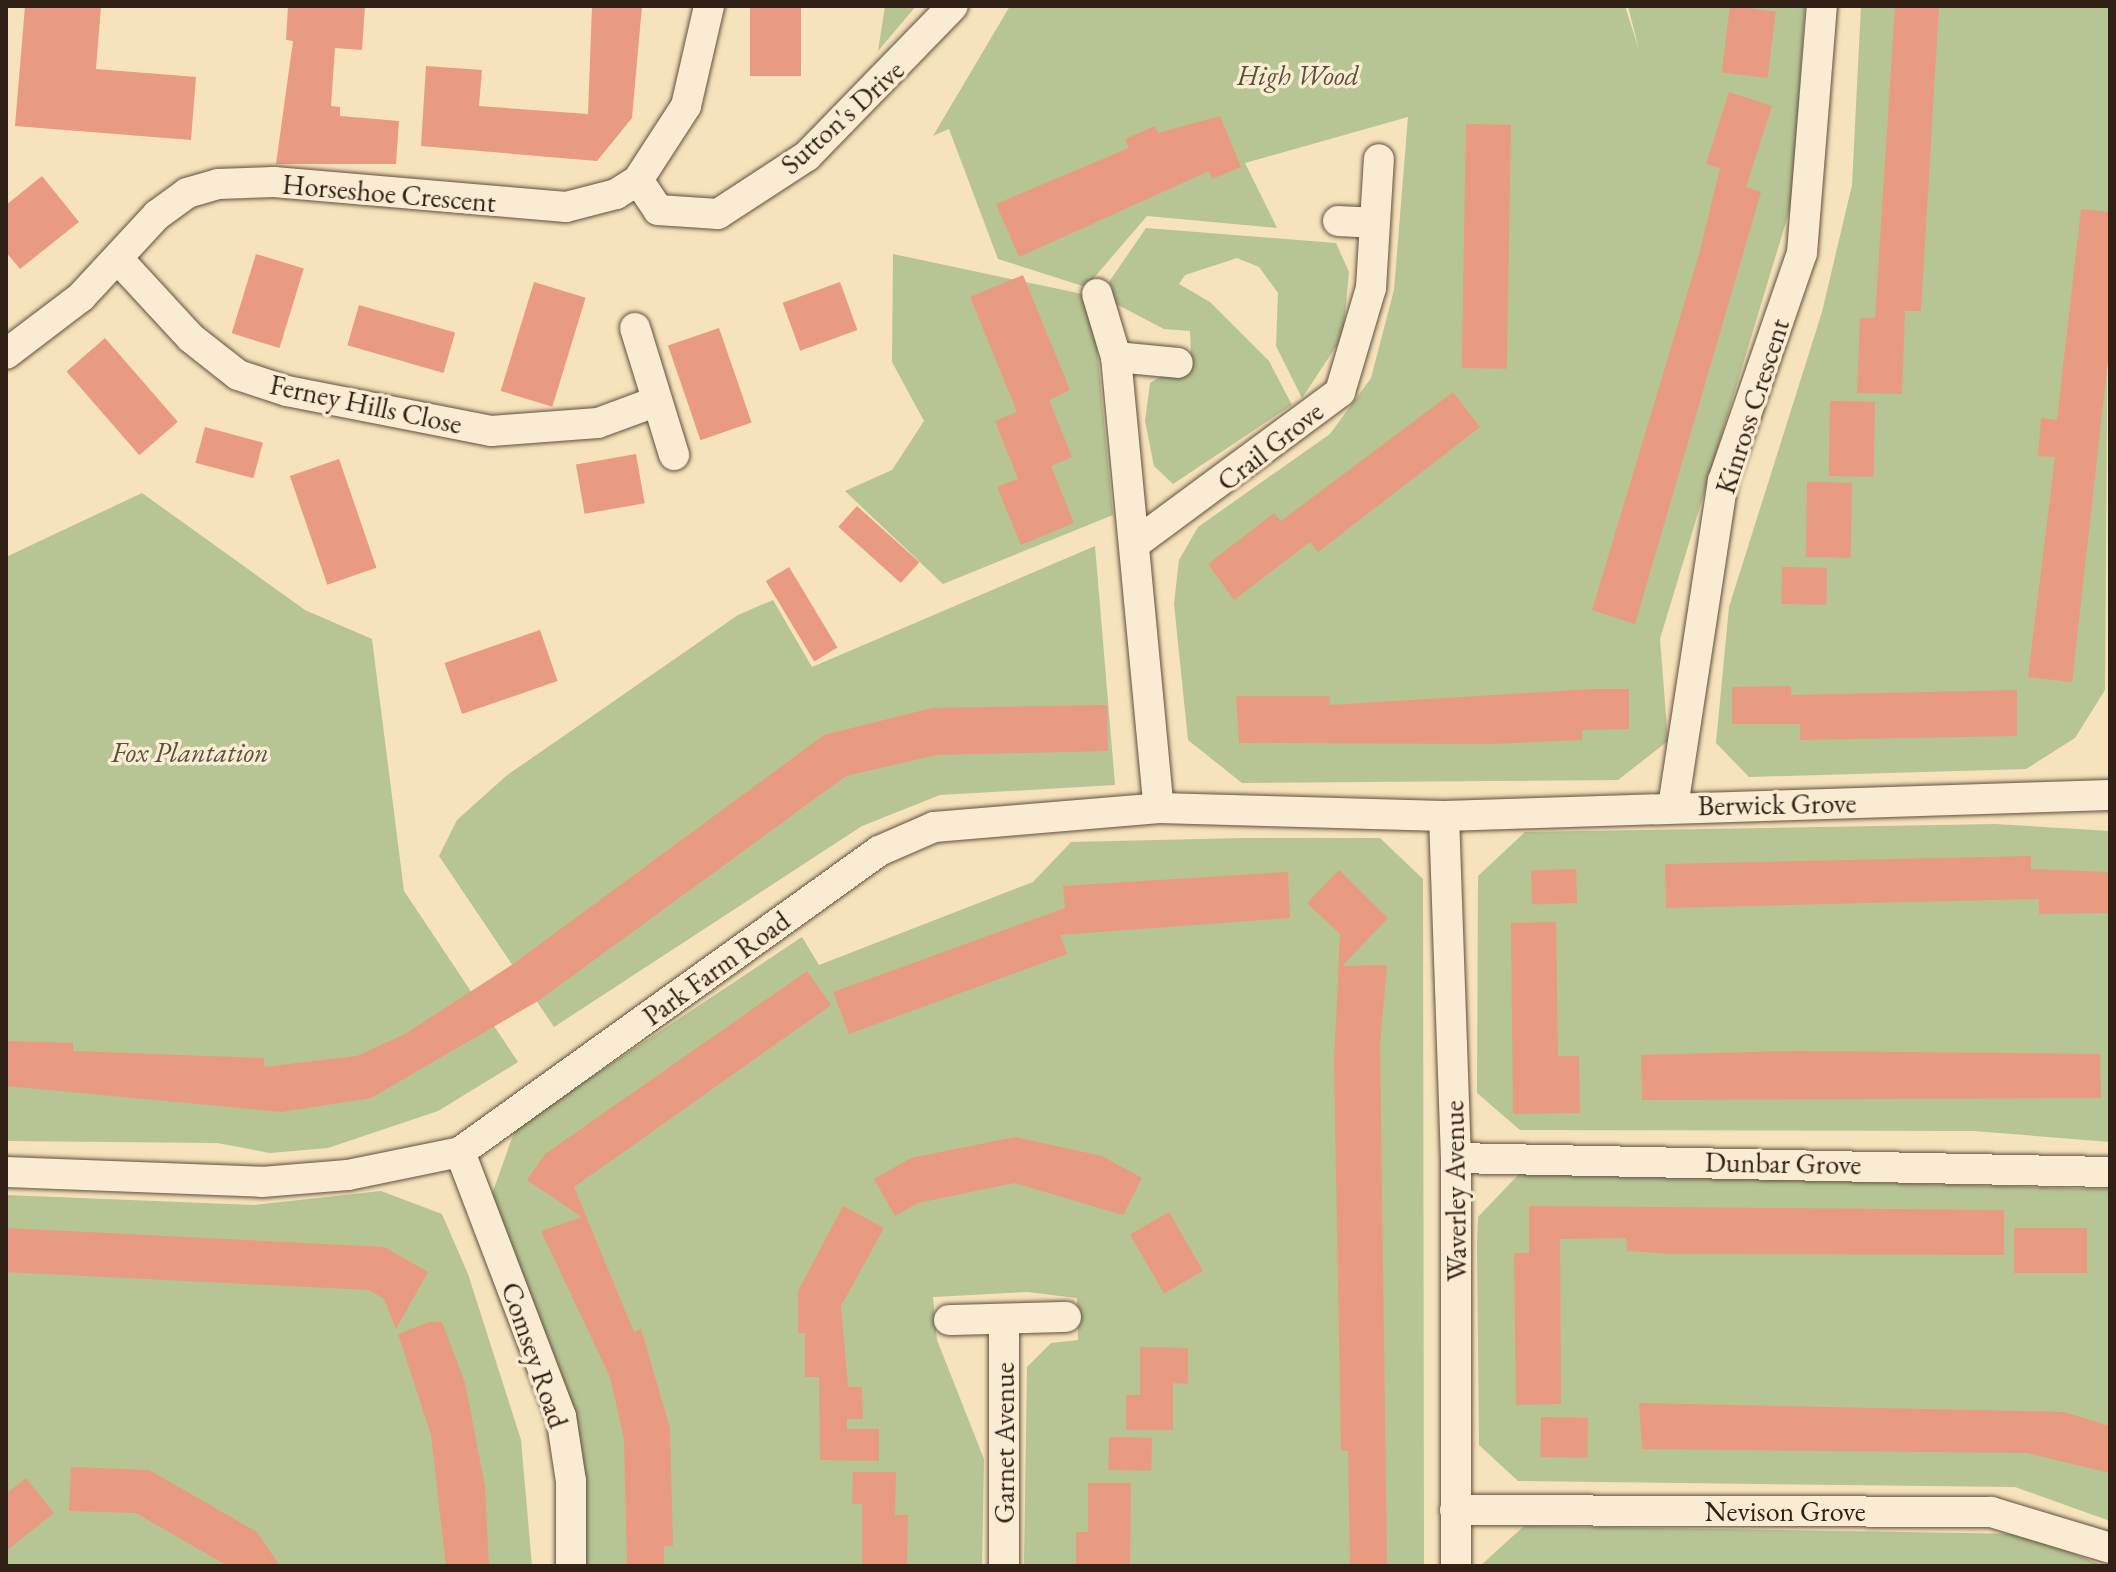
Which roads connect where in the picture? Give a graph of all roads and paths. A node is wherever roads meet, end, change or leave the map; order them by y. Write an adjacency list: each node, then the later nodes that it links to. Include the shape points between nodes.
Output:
1 (709, 6): 5 (street, via 686,106)
2 (953, 6): 5 (street, Sutton's Drive, via 807,156 718,214 658,210)
3 (1822, 6): 18 (street, Kinross Crescent, via 1802,253 1723,481)
4 (1379, 159): 7 (street, Crail Grove)
5 (638, 180): 8 (street, Horseshoe Crescent, via 616,194 566,207 274,182 218,184 187,193 157,215)
6 (1338, 221): 7 (street)
7 (1372, 223): 16 (street, Crail Grove, via 1371,288 1340,392)
8 (119, 260): 11 (street, Horseshoe Crescent); 14 (street, Ferney Hills Close, via 191,338 238,375 287,391 491,431 573,427)
9 (1097, 294): 12 (street)
10 (635, 328): 14 (street)
11 (6, 354)
12 (1116, 357): 13 (street); 16 (street)
13 (1178, 363)
14 (655, 402): 15 (street)
15 (674, 455)
16 (1136, 543): 19 (street)
17 (2110, 795): 18 (street, Berwick Grove)
18 (1673, 807): 20 (street, Berwick Grove)
19 (1159, 808): 20 (street, Park Farm Road); 21 (street, Park Farm Road, via 934,827 879,851)
20 (1444, 816): 22 (street, Waverley Avenue)
21 (460, 1152): 23 (street, Park Farm Road, via 348,1175 262,1182); 30 (street, Comsey Road, via 561,1416 571,1481)
22 (1456, 1158): 24 (street, Dunbar Grove); 28 (street, Waverley Avenue)
23 (6, 1172)
24 (2110, 1172)
25 (1066, 1317): 27 (street, Garnet Avenue)
26 (949, 1320): 27 (street, Garnet Avenue)
27 (1004, 1321): 31 (street, Garnet Avenue)
28 (1455, 1510): 29 (street, Nevison Grove, via 1991,1512); 32 (street, Waverley Avenue)
29 (2110, 1548)
30 (571, 1566)
31 (1004, 1566)
32 (1456, 1566)

